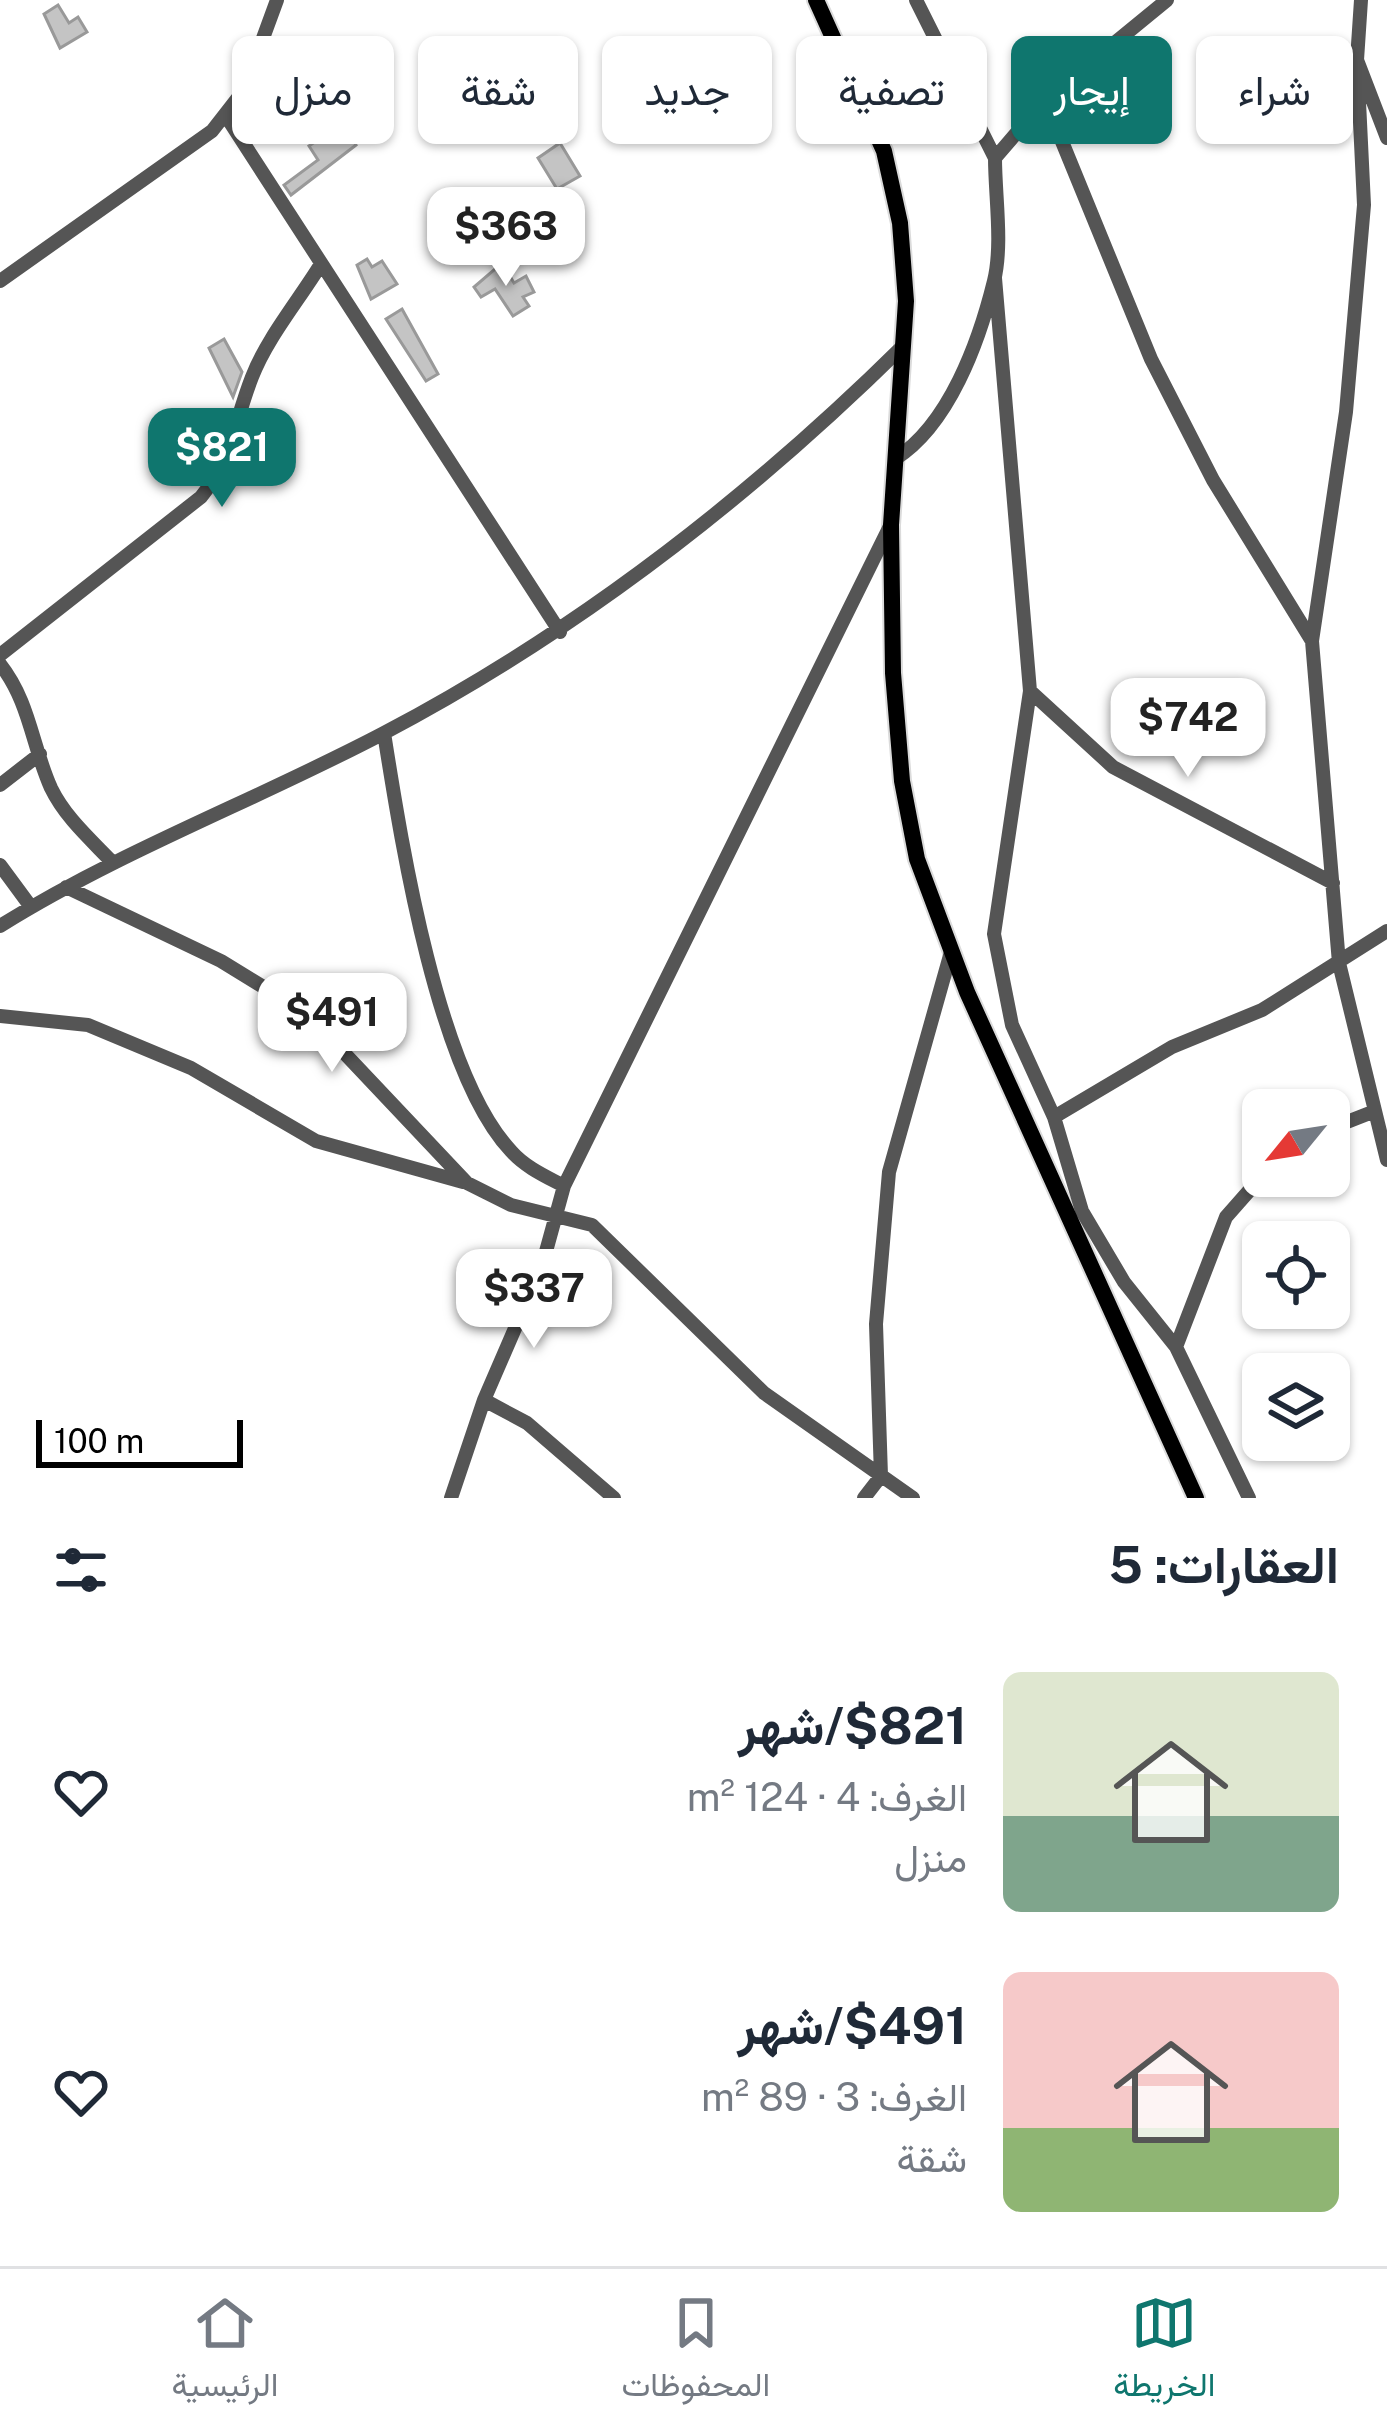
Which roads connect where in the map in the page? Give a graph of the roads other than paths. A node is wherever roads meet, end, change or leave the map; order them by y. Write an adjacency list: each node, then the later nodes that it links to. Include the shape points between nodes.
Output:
1 (816, 0): 16 (main road, via 884,151 900,224)
2 (916, 0): 12 (street)
3 (1167, 0): 6 (street)
4 (1361, 0): 7 (street)
5 (272, 3): 8 (street, via 258,62)
6 (1123, 36)
7 (1357, 61): 9 (street); 20 (street, via 1364,205 1346,412)
8 (226, 116): 13 (street); 15 (street)
9 (1387, 138)
10 (1011, 139): 12 (street)
11 (1063, 144): 20 (street, via 1151,359)
12 (995, 158): 14 (street)
13 (322, 265): 19 (street); 21 (street, via 253,373 227,460 201,497)
14 (995, 278): 17 (street, via 957,382 926,433); 23 (street)
15 (0, 280)
16 (903, 346): 17 (main road); 19 (street, via 824,424)
17 (895, 459): 18 (main road)
18 (891, 524): 34 (main road, via 902,781 917,859); 42 (street)
19 (560, 632): 24 (street)
20 (1312, 641): 29 (street)
21 (0, 655)
22 (0, 664): 25 (street, via 16,685)
23 (1030, 691): 29 (street, via 1113,766); 38 (street, via 994,934 1012,1025)
24 (384, 733): 27 (street); 42 (street, via 439,990 466,1074 510,1151)
25 (40, 754): 26 (street); 27 (street, via 64,810)
26 (0, 785)
27 (112, 862): 30 (street)
28 (0, 865): 31 (street)
29 (1333, 884): 35 (street)
30 (66, 887): 31 (street); 41 (street, via 270,991 331,1040)
31 (31, 907): 32 (street)
32 (0, 926)
33 (1387, 931): 35 (street)
34 (951, 952): 47 (street, via 889,1172 876,1324); 52 (main road)
35 (1339, 964): 37 (street); 38 (street)
36 (0, 1016): 41 (street, via 88,1025 220,1082 316,1141)
37 (1375, 1111): 39 (street); 40 (street)
38 (1054, 1117): 45 (street, via 1091,1230)
39 (1350, 1121)
40 (1387, 1160)
41 (467, 1183): 44 (street)
42 (564, 1186): 44 (street)
43 (1244, 1197): 45 (street, via 1226,1217)
44 (555, 1216): 46 (street, via 526,1308); 47 (street, via 592,1225 764,1393)
45 (1176, 1347): 53 (street)
46 (484, 1400): 48 (street); 49 (street, via 527,1423)
47 (881, 1476): 50 (street); 51 (street)
48 (451, 1498)
49 (614, 1498)
50 (864, 1498)
51 (913, 1498)
52 (1196, 1498)
53 (1249, 1498)

